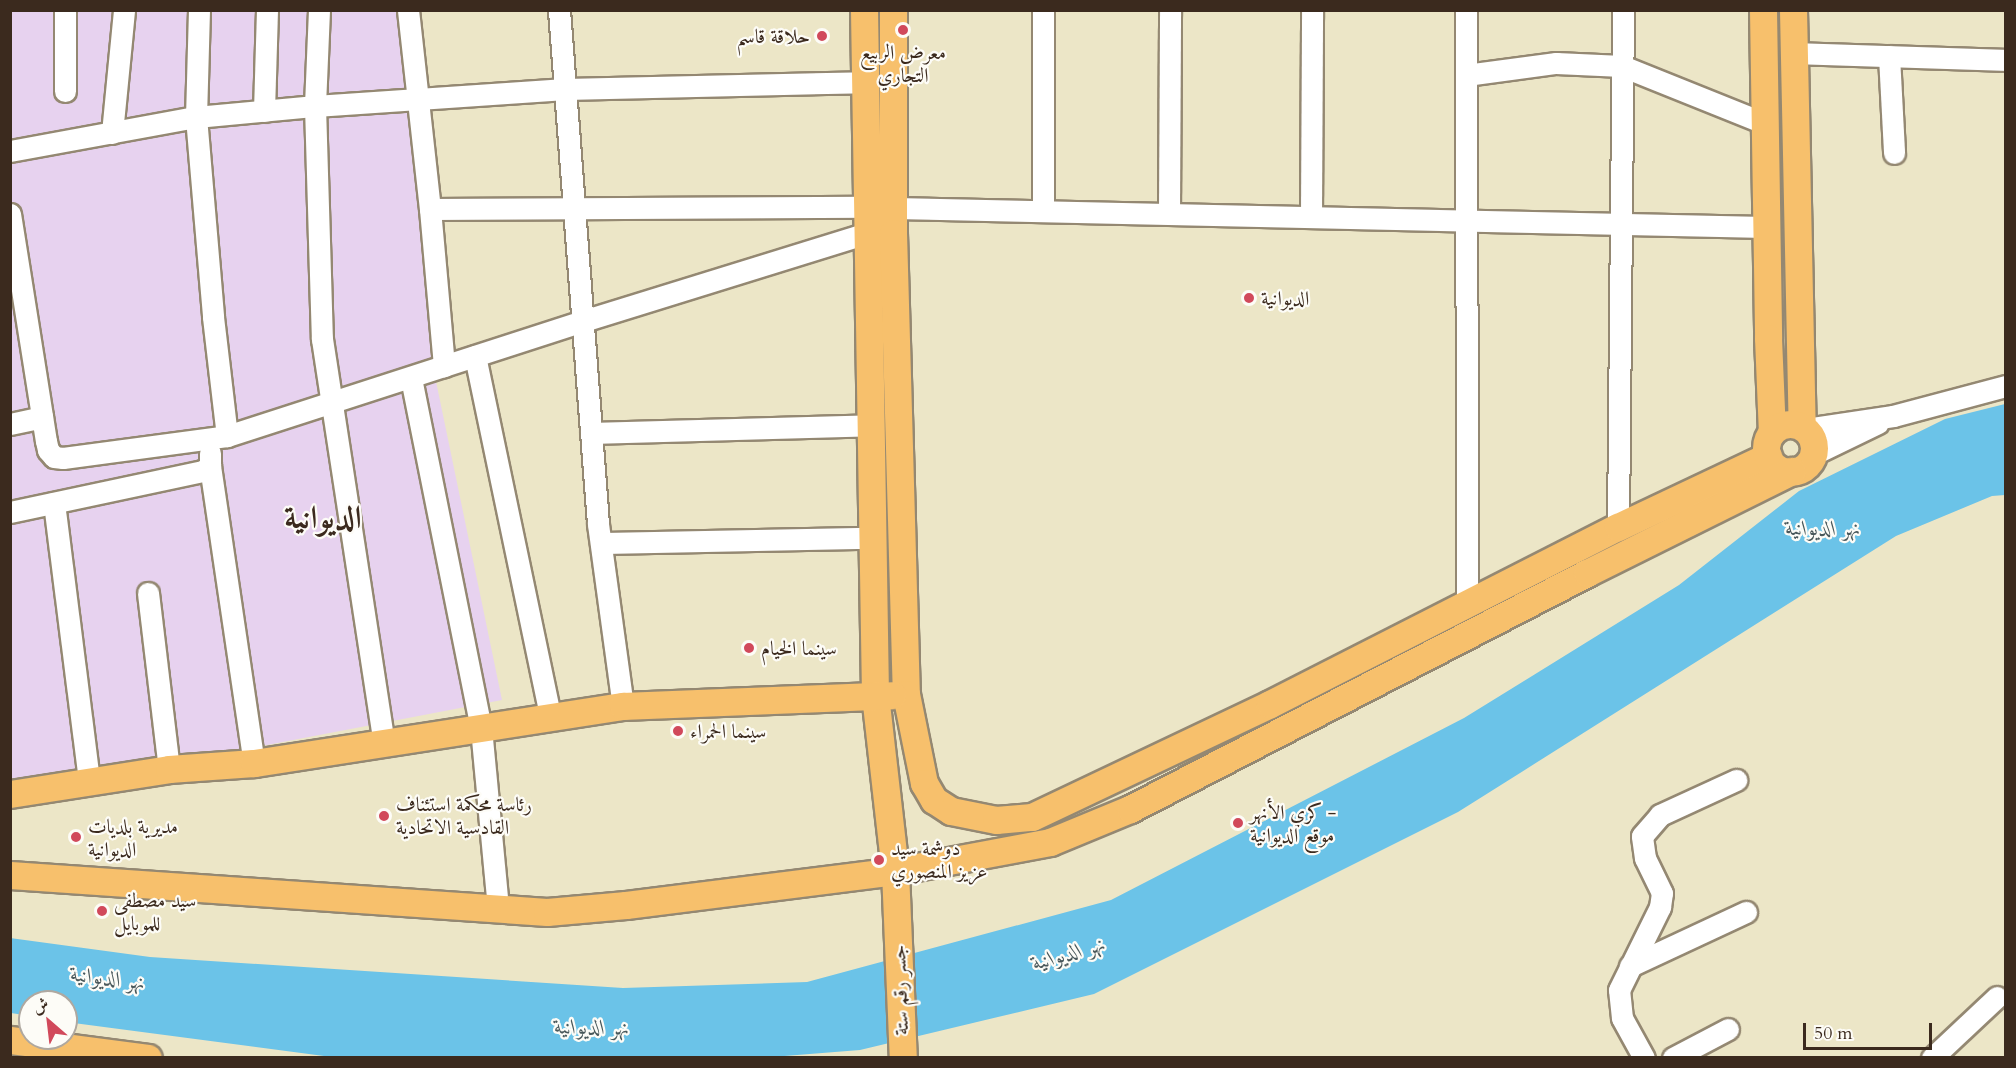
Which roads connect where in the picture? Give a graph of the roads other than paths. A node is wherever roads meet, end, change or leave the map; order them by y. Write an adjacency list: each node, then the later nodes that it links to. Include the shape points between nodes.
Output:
1 (65, 10): 24 (street)
2 (124, 10): 30 (street)
3 (199, 10): 28 (street)
4 (267, 10): 27 (street)
5 (319, 10): 26 (street)
6 (408, 10): 25 (street)
7 (560, 10): 23 (street)
8 (864, 10): 22 (main road, جسر رقم ستة)
9 (893, 10): 34 (main road)
10 (1043, 10): 37 (street)
11 (1170, 10): 38 (street)
12 (1312, 10): 40 (street)
13 (1466, 10): 21 (street)
14 (1623, 10): 20 (street)
15 (1763, 10): 29 (main road)
16 (1793, 10): 17 (main road)
17 (1795, 53): 18 (street); 55 (main road, via 1795,228)
18 (1889, 56): 19 (street); 32 (street)
19 (2006, 60)
20 (1622, 66): 21 (street, via 1556,63); 29 (street); 42 (street)
21 (1466, 75): 41 (street)
22 (865, 82): 23 (street); 33 (main road, جسر رقم ستة)
23 (565, 89): 25 (street); 36 (street)
24 (65, 91)
25 (417, 100): 26 (street); 35 (street)
26 (315, 106): 27 (street); 50 (street, via 320,316)
27 (264, 111): 28 (street)
28 (196, 117): 30 (street); 56 (street, via 213,317)
29 (1764, 123): 43 (main road)
30 (112, 133): 31 (street)
31 (10, 152)
32 (1894, 153)
33 (867, 207): 36 (street); 44 (main road, جسر رقم ستة)
34 (894, 208): 37 (street); 68 (main road)
35 (430, 209): 36 (street); 47 (street)
36 (574, 209): 45 (street)
37 (1043, 210): 38 (street)
38 (1169, 213): 40 (street)
39 (10, 214): 51 (street)
40 (1311, 216): 41 (street)
41 (1465, 219): 42 (street); 67 (street)
42 (1619, 224): 43 (street); 62 (street)
43 (1766, 227): 57 (main road)
44 (868, 233): 45 (street); 53 (main road, جسر رقم ستة)
45 (583, 321): 46 (street); 54 (street)
46 (475, 357): 47 (street); 72 (street)
47 (444, 366): 48 (street)
48 (411, 378): 50 (street); 73 (street)
49 (2006, 386): 55 (street)
50 (331, 404): 56 (street); 75 (street)
51 (42, 417): 52 (street); 56 (street, via 48,450 54,457)
52 (10, 424)
53 (871, 425): 54 (street); 63 (main road, جسر رقم ستة)
54 (591, 434): 64 (street)
55 (1807, 437): 57 (main road, via 1786,424); 59 (main road, via 1805,466)
56 (217, 438): 58 (street)
57 (1770, 444): 59 (main road, via 1777,468); 62 (main road)
58 (210, 466): 60 (street, via 203,471); 76 (street)
59 (1792, 471): 65 (main road)
60 (54, 503): 61 (street); 79 (street)
61 (10, 512)
62 (1618, 527): 65 (main road)
63 (872, 538): 64 (street); 69 (main road, جسر رقم ستة)
64 (601, 543): 71 (street)
65 (1582, 561): 67 (main road); 74 (main road)
66 (148, 593): 77 (street)
67 (1467, 605): 70 (main road)
68 (906, 694): 69 (main road); 70 (main road, via 919,769 934,800 951,811 996,820 1032,817)
69 (875, 695): 71 (main road); 81 (main road, جسر رقم ستة)
70 (1270, 704): 74 (main road)
71 (623, 706): 72 (main road)
72 (551, 719): 73 (main road)
73 (481, 729): 75 (main road); 83 (street)
74 (1283, 731): 81 (main road, via 1121,813 1050,842)
75 (384, 743): 76 (main road)
76 (254, 763): 77 (main road)
77 (169, 770): 79 (main road)
78 (1736, 780): 85 (street, via 1660,815 1642,836 1645,858 1662,893 1660,907)
79 (89, 782): 80 (main road)
80 (10, 794)
81 (895, 871): 83 (main road, via 582,910 547,912); 90 (main road, جسر رقم ستة)
82 (10, 875): 83 (main road)
83 (498, 907)
84 (1746, 912): 85 (street)
85 (1630, 966): 91 (street, via 1619,990 1622,1018)
86 (1998, 997): 93 (street)
87 (1728, 1029): 92 (street)
88 (10, 1040): 89 (main road)
89 (147, 1058)
90 (903, 1058)
91 (1644, 1058)
92 (1673, 1058)
93 (1932, 1058)

